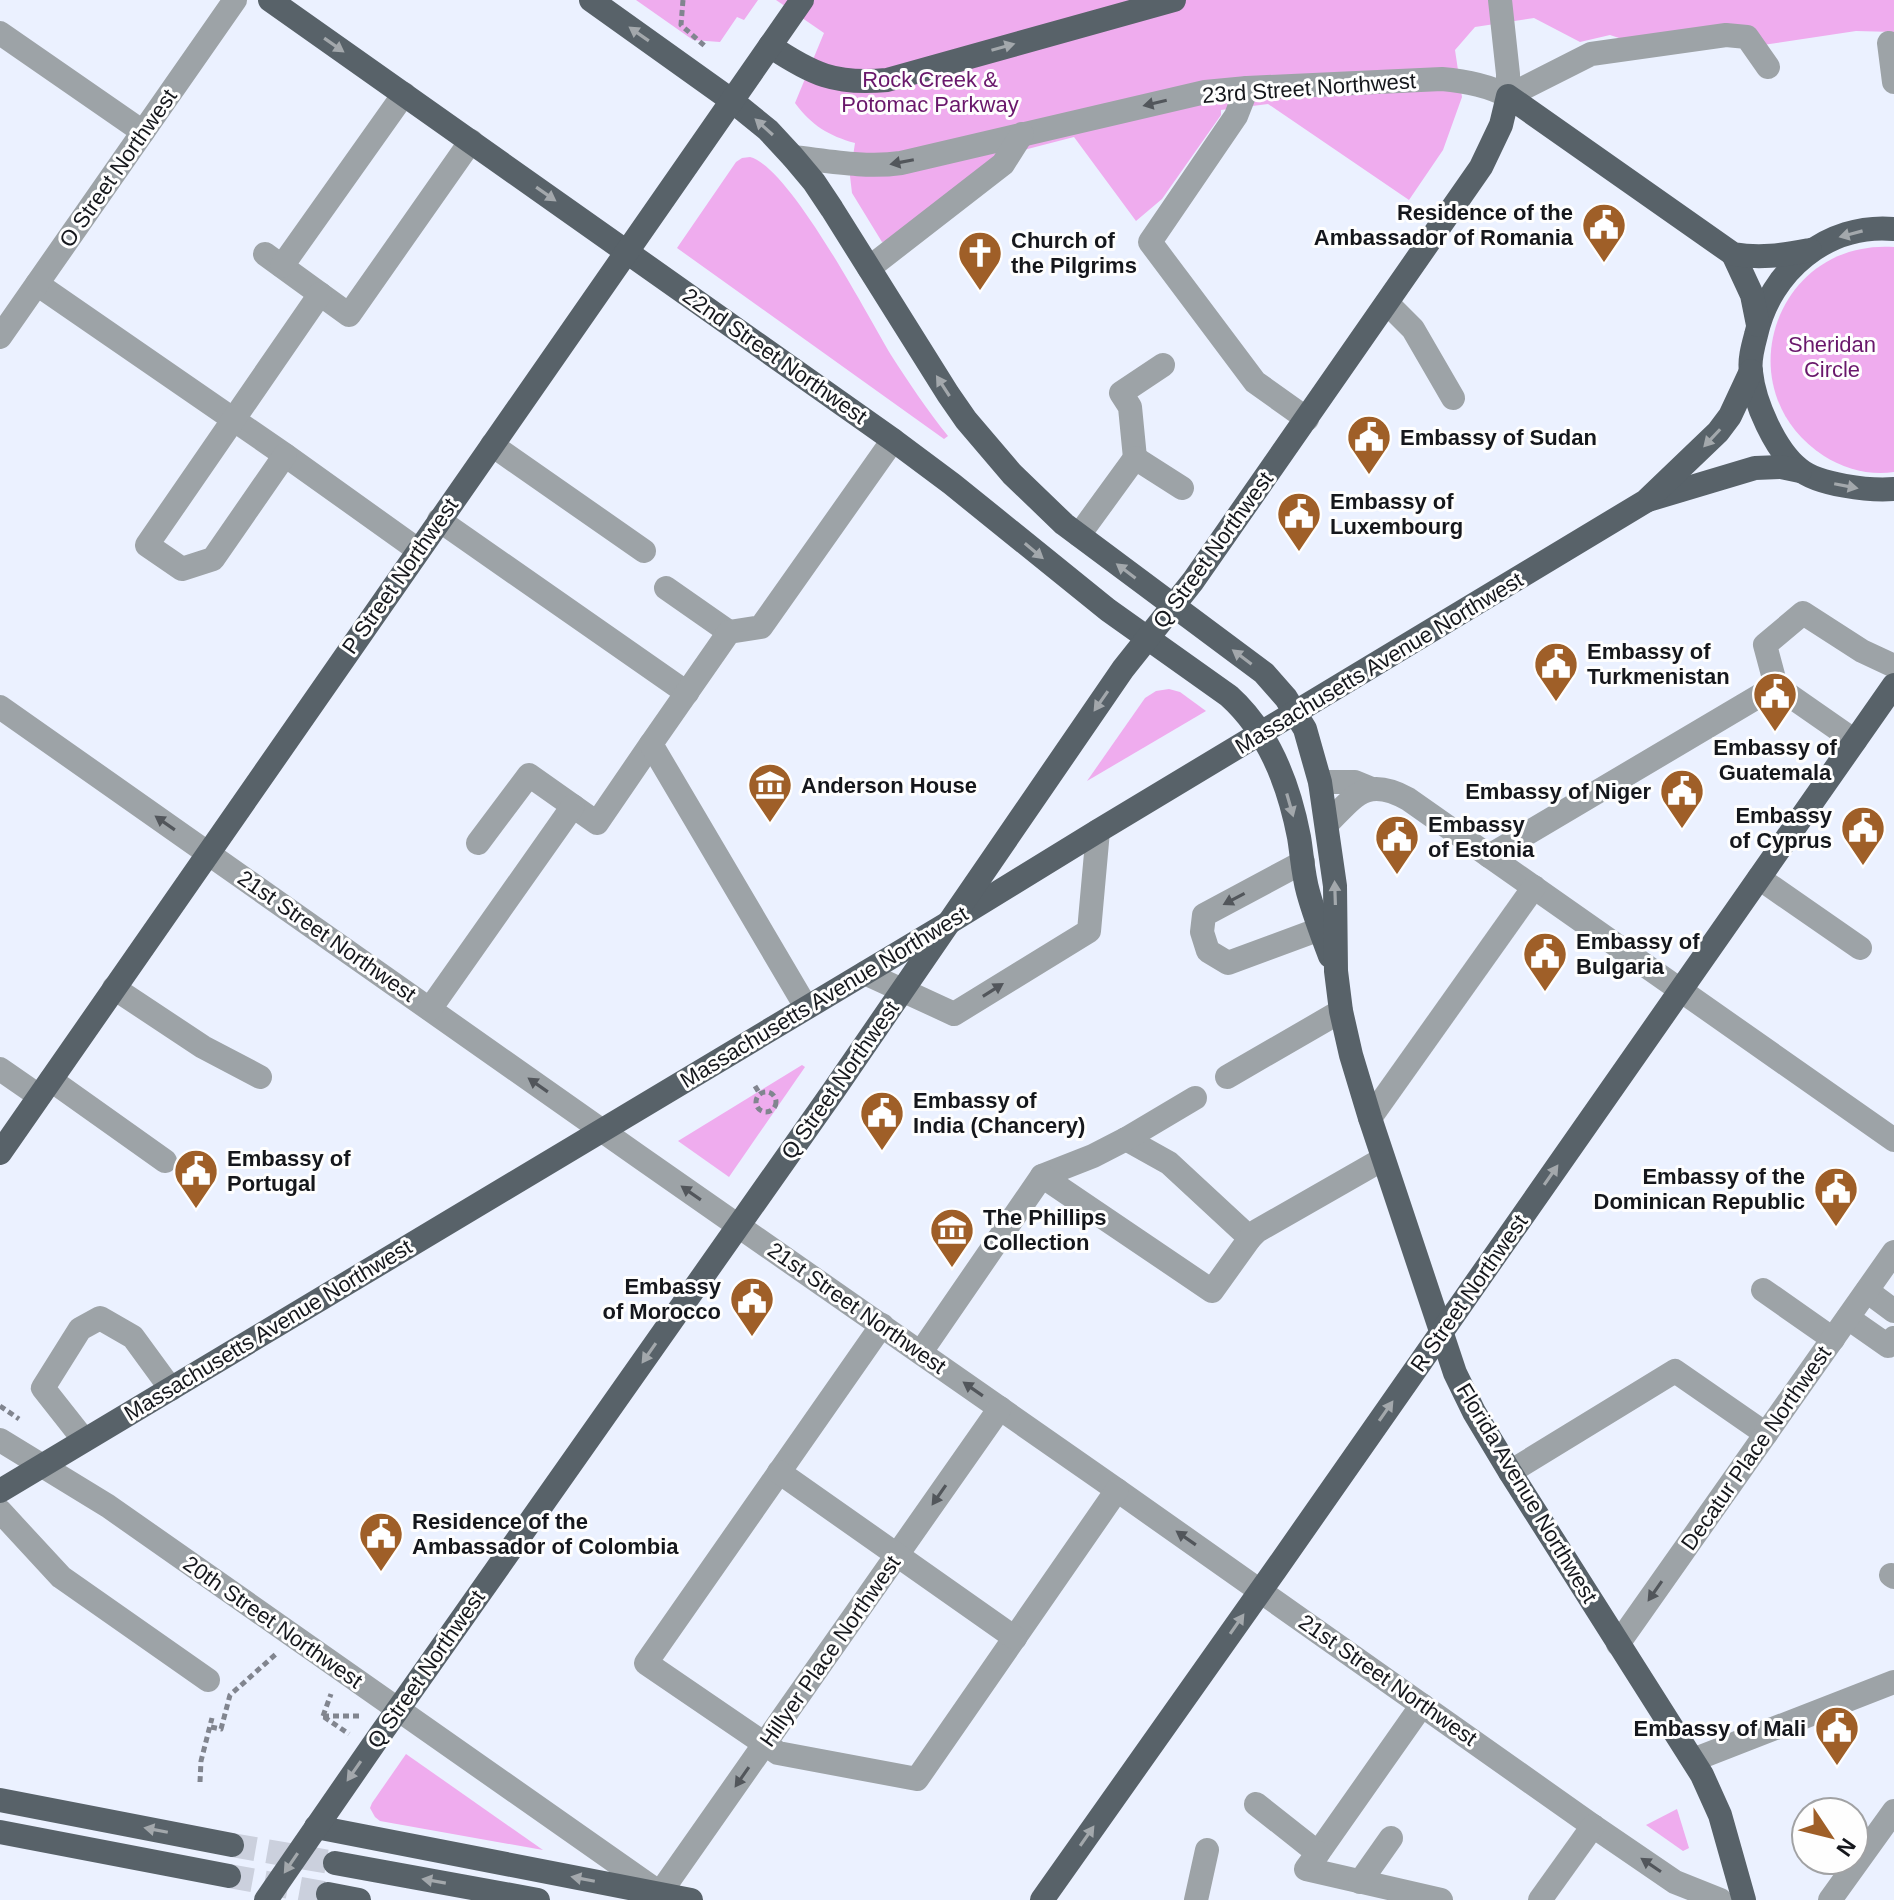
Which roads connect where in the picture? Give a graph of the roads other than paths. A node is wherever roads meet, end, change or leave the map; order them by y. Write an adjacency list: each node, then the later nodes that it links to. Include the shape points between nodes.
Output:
1 (235, 0): 16 (street, O Street Northwest)
2 (270, 0): 13 (main road, 22nd Street Northwest, one-way to 13)
3 (591, 0): 15 (main road, one-way to 3)
4 (1174, 0): 9 (main road, one-way to 4, via 819,75 850,82 887,80)
5 (798, 6): 9 (main road, P Street Northwest)
6 (1500, 12): 14 (street, Q Street Northwest)
7 (0, 34): 16 (street)
8 (1889, 43): 11 (street)
9 (770, 46): 15 (main road, P Street Northwest)
10 (1768, 67): 14 (street, via 1747,37 1726,35 1591,54)
11 (1894, 82)
12 (1247, 88): 14 (street, 23rd Street Northwest, via 1442,79 1479,84); 17 (street, 23rd Street Northwest, one-way to 17, via 1205,92); 33 (street, via 1236,116 1150,242 1255,382)
13 (404, 94): 18 (main road, 22nd Street Northwest); 26 (street, via 274,260)
14 (1508, 96): 23 (main road, 23rd Street Northwest); 27 (main road, Q Street Northwest, via 1481,167)
15 (731, 100): 19 (main road, one-way to 15); 21 (main road, P Street Northwest)
16 (143, 132): 25 (street, O Street Northwest)
17 (1022, 134): 19 (street, 23rd Street Northwest, one-way to 19, via 882,166); 24 (street, via 1003,164)
18 (471, 141): 21 (main road, 22nd Street Northwest, one-way to 21); 26 (street, via 356,320)
19 (793, 157): 24 (main road)
20 (1894, 229): 22 (main road, one-way to 22, via 1849,232)
21 (627, 250): 35 (main road, 22nd Street Northwest); 36 (main road, P Street Northwest)
22 (1810, 250): 23 (main road, via 1755,258); 28 (main road, via 1774,291)
23 (1733, 254): 28 (main road, via 1752,295)
24 (869, 268): 40 (main road, one-way to 24, via 957,407)
25 (37, 284): 29 (street, O Street Northwest); 34 (street)
26 (320, 294): 34 (street)
27 (1387, 303): 32 (street, via 1413,329); 33 (main road, Q Street Northwest)
28 (1758, 325): 31 (main road)
29 (0, 337)
30 (1163, 365): 38 (street, via 1121,393 1130,407)
31 (1751, 371): 39 (main road, via 1774,438); 43 (main road, Massachusetts Avenue Northwest, one-way to 43, via 1718,432)
32 (1453, 398)
33 (1307, 419): 50 (main road, Q Street Northwest)
34 (234, 420): 37 (street); 37 (street, via 147,545 182,569 213,559)
35 (893, 440): 44 (main road, 22nd Street Northwest); 51 (street, via 761,627)
36 (492, 445): 45 (main road, P Street Northwest); 48 (street)
37 (285, 455): 47 (street)
38 (1135, 458): 41 (street); 46 (street)
39 (1800, 471): 42 (main road, Massachusetts Avenue Northwest, one-way to 42, via 1848,487); 43 (main road, Massachusetts Avenue Northwest, via 1755,468)
40 (1019, 482): 44 (main road); 46 (main road)
41 (1182, 488)
42 (1894, 489)
43 (1646, 501): 58 (main road, Massachusetts Avenue Northwest)
44 (991, 515): 52 (main road, 22nd Street Northwest, one-way to 52)
45 (439, 520): 47 (main road, P Street Northwest); 56 (street)
46 (1079, 535): 50 (main road, one-way to 46)
47 (418, 550): 68 (main road, P Street Northwest)
48 (644, 551)
49 (666, 588): 51 (street)
50 (1173, 606): 52 (main road, Q Street Northwest); 58 (main road, one-way to 50, via 1264,673)
51 (729, 632): 56 (street)
52 (1148, 638): 59 (main road, 22nd Street Northwest, via 1229,696); 73 (main road, Q Street Northwest, one-way to 73)
53 (1894, 666): 55 (street, via 1803,613 1765,645)
54 (1894, 685): 60 (main road, R Street Northwest)
55 (1776, 686): 60 (street); 69 (street)
56 (687, 693): 61 (street)
57 (0, 707): 68 (street, 21st Street Northwest, one-way to 57)
58 (1296, 712): 59 (main road, Massachusetts Avenue Northwest); 62 (main road, Florida Avenue Northwest)
59 (1262, 733): 66 (main road, Massachusetts Avenue Northwest); 70 (main road, Florida Avenue Northwest, one-way to 70, via 1285,786)
60 (1855, 741): 71 (main road, R Street Northwest)
61 (651, 744): 64 (street, via 597,823); 81 (street)
62 (1320, 782): 63 (street, via 1355,782); 65 (main road, Florida Avenue Northwest)
63 (1372, 789): 65 (street, via 1357,794); 69 (street, via 1408,799)
64 (573, 806): 67 (street, via 529,775); 82 (street)
65 (1327, 824): 76 (main road, Florida Avenue Northwest, one-way to 65, via 1335,886)
66 (1098, 831): 73 (main road, Massachusetts Avenue Northwest); 79 (street, one-way to 66, via 954,1014 1089,931)
67 (478, 843)
68 (208, 853): 78 (main road, P Street Northwest); 82 (street, 21st Street Northwest)
69 (1489, 856): 72 (street)
70 (1303, 862): 74 (main road, Florida Avenue Northwest); 74 (street, one-way to 74, via 1204,915 1202,932 1208,951 1228,963)
71 (1759, 878): 75 (street); 80 (main road, R Street Northwest)
72 (1534, 887): 80 (street); 89 (street)
73 (945, 925): 77 (main road, Massachusetts Avenue Northwest); 79 (main road, Q Street Northwest)
74 (1320, 929): 76 (main road, Florida Avenue Northwest)
75 (1860, 948)
76 (1336, 971): 83 (main road, Florida Avenue Northwest)
77 (865, 973): 79 (street); 81 (main road, Massachusetts Avenue Northwest)
78 (114, 988): 85 (street, via 203,1047); 87 (main road, P Street Northwest)
79 (901, 990): 97 (main road, Q Street Northwest)
80 (1681, 990): 92 (street); 105 (main road, R Street Northwest, one-way to 80)
81 (806, 1007): 90 (main road, Massachusetts Avenue Northwest)
82 (430, 1009): 90 (street, 21st Street Northwest, one-way to 82)
83 (1341, 1011): 86 (street); 89 (main road, Florida Avenue Northwest)
84 (0, 1069): 87 (street)
85 (260, 1077)
86 (1227, 1077)
87 (45, 1088): 93 (main road, P Street Northwest); 95 (street)
88 (1195, 1098): 91 (street)
89 (1370, 1118): 94 (main road, Florida Avenue Northwest)
90 (602, 1130): 97 (street, 21st Street Northwest, one-way to 90); 109 (main road, Massachusetts Avenue Northwest)
91 (1126, 1139): 96 (street); 98 (street, via 1169,1163)
92 (1894, 1140)
93 (0, 1153)
94 (1383, 1159): 98 (street); 105 (main road, Florida Avenue Northwest)
95 (165, 1161)
96 (1042, 1176): 98 (street, via 1212,1291); 108 (street)
97 (739, 1226): 104 (street, 21st Street Northwest); 127 (main road, Q Street Northwest, one-way to 127)
98 (1250, 1238)
99 (1894, 1252): 101 (street, Decatur Place Northwest)
100 (1763, 1290): 107 (street)
101 (1867, 1291): 102 (street); 103 (street, Decatur Place Northwest)
102 (1894, 1311)
103 (1848, 1318): 106 (street, via 1888,1346); 107 (street, Decatur Place Northwest)
104 (882, 1325): 108 (street, 21st Street Northwest); 115 (street)
105 (1442, 1332): 116 (main road, Florida Avenue Northwest, via 1464,1393); 121 (main road, R Street Northwest, one-way to 105)
106 (1894, 1338)
107 (1833, 1339): 111 (street, Decatur Place Northwest)
108 (921, 1352): 110 (street, 21st Street Northwest, one-way to 108)
109 (171, 1389): 113 (main road, Massachusetts Avenue Northwest); 113 (street, via 133,1337 100,1318 80,1329 43,1388)
110 (1000, 1408): 117 (street, 21st Street Northwest); 120 (street, Hillyer Place Northwest, one-way to 120)
111 (1766, 1434): 116 (street, via 1675,1371); 123 (street, Decatur Place Northwest, one-way to 123)
112 (0, 1440): 114 (street, 20th Street Northwest)
113 (84, 1440): 114 (main road, Massachusetts Avenue Northwest)
114 (43, 1466): 118 (main road, Massachusetts Avenue Northwest); 127 (street, 20th Street Northwest)
115 (779, 1472): 120 (street); 128 (street, via 646,1663)
116 (1510, 1472): 123 (main road, Florida Avenue Northwest)
117 (1117, 1490): 121 (street, 21st Street Northwest, one-way to 117); 122 (street)
118 (0, 1491)
119 (0, 1511): 124 (street, via 61,1577)
120 (897, 1555): 122 (street); 128 (street, Hillyer Place Northwest)
121 (1260, 1591): 126 (street, 21st Street Northwest); 149 (main road, R Street Northwest, one-way to 121)
122 (1015, 1638): 128 (street, via 917,1779 778,1753)
123 (1618, 1644): 129 (main road, Florida Avenue Northwest)
124 (208, 1680)
125 (1894, 1682): 129 (street)
126 (1422, 1705): 133 (street, 21st Street Northwest); 139 (street)
127 (398, 1709): 134 (main road, Q Street Northwest, one-way to 134); 143 (street, 20th Street Northwest)
128 (765, 1744): 143 (street, Hillyer Place Northwest, one-way to 143)
129 (1693, 1760): 154 (main road, Florida Avenue Northwest, via 1720,1815)
130 (0, 1800): 137 (main road, one-way to 130)
131 (1256, 1804): 139 (street)
132 (1894, 1811): 155 (street)
133 (1593, 1826): 152 (street); 153 (street, 21st Street Northwest, one-way to 133, via 1675,1882)
134 (316, 1827): 143 (main road, one-way to 134); 145 (main road, Q Street Northwest, one-way to 145)
135 (0, 1832): 141 (main road)
136 (1391, 1838): 142 (street)
137 (232, 1845)
138 (1207, 1850): 150 (street)
139 (1318, 1853): 142 (street, via 1306,1869)
140 (335, 1863): 147 (main road, one-way to 140)
141 (229, 1876)
142 (1360, 1882): 151 (street)
143 (660, 1893): 148 (main road)
144 (328, 1894): 146 (main road)
145 (266, 1900)
146 (359, 1900)
147 (538, 1900)
148 (691, 1900)
149 (1042, 1900)
150 (1196, 1900)
151 (1441, 1900)
152 (1540, 1900)
153 (1720, 1900)
154 (1744, 1900)
155 (1830, 1900)

